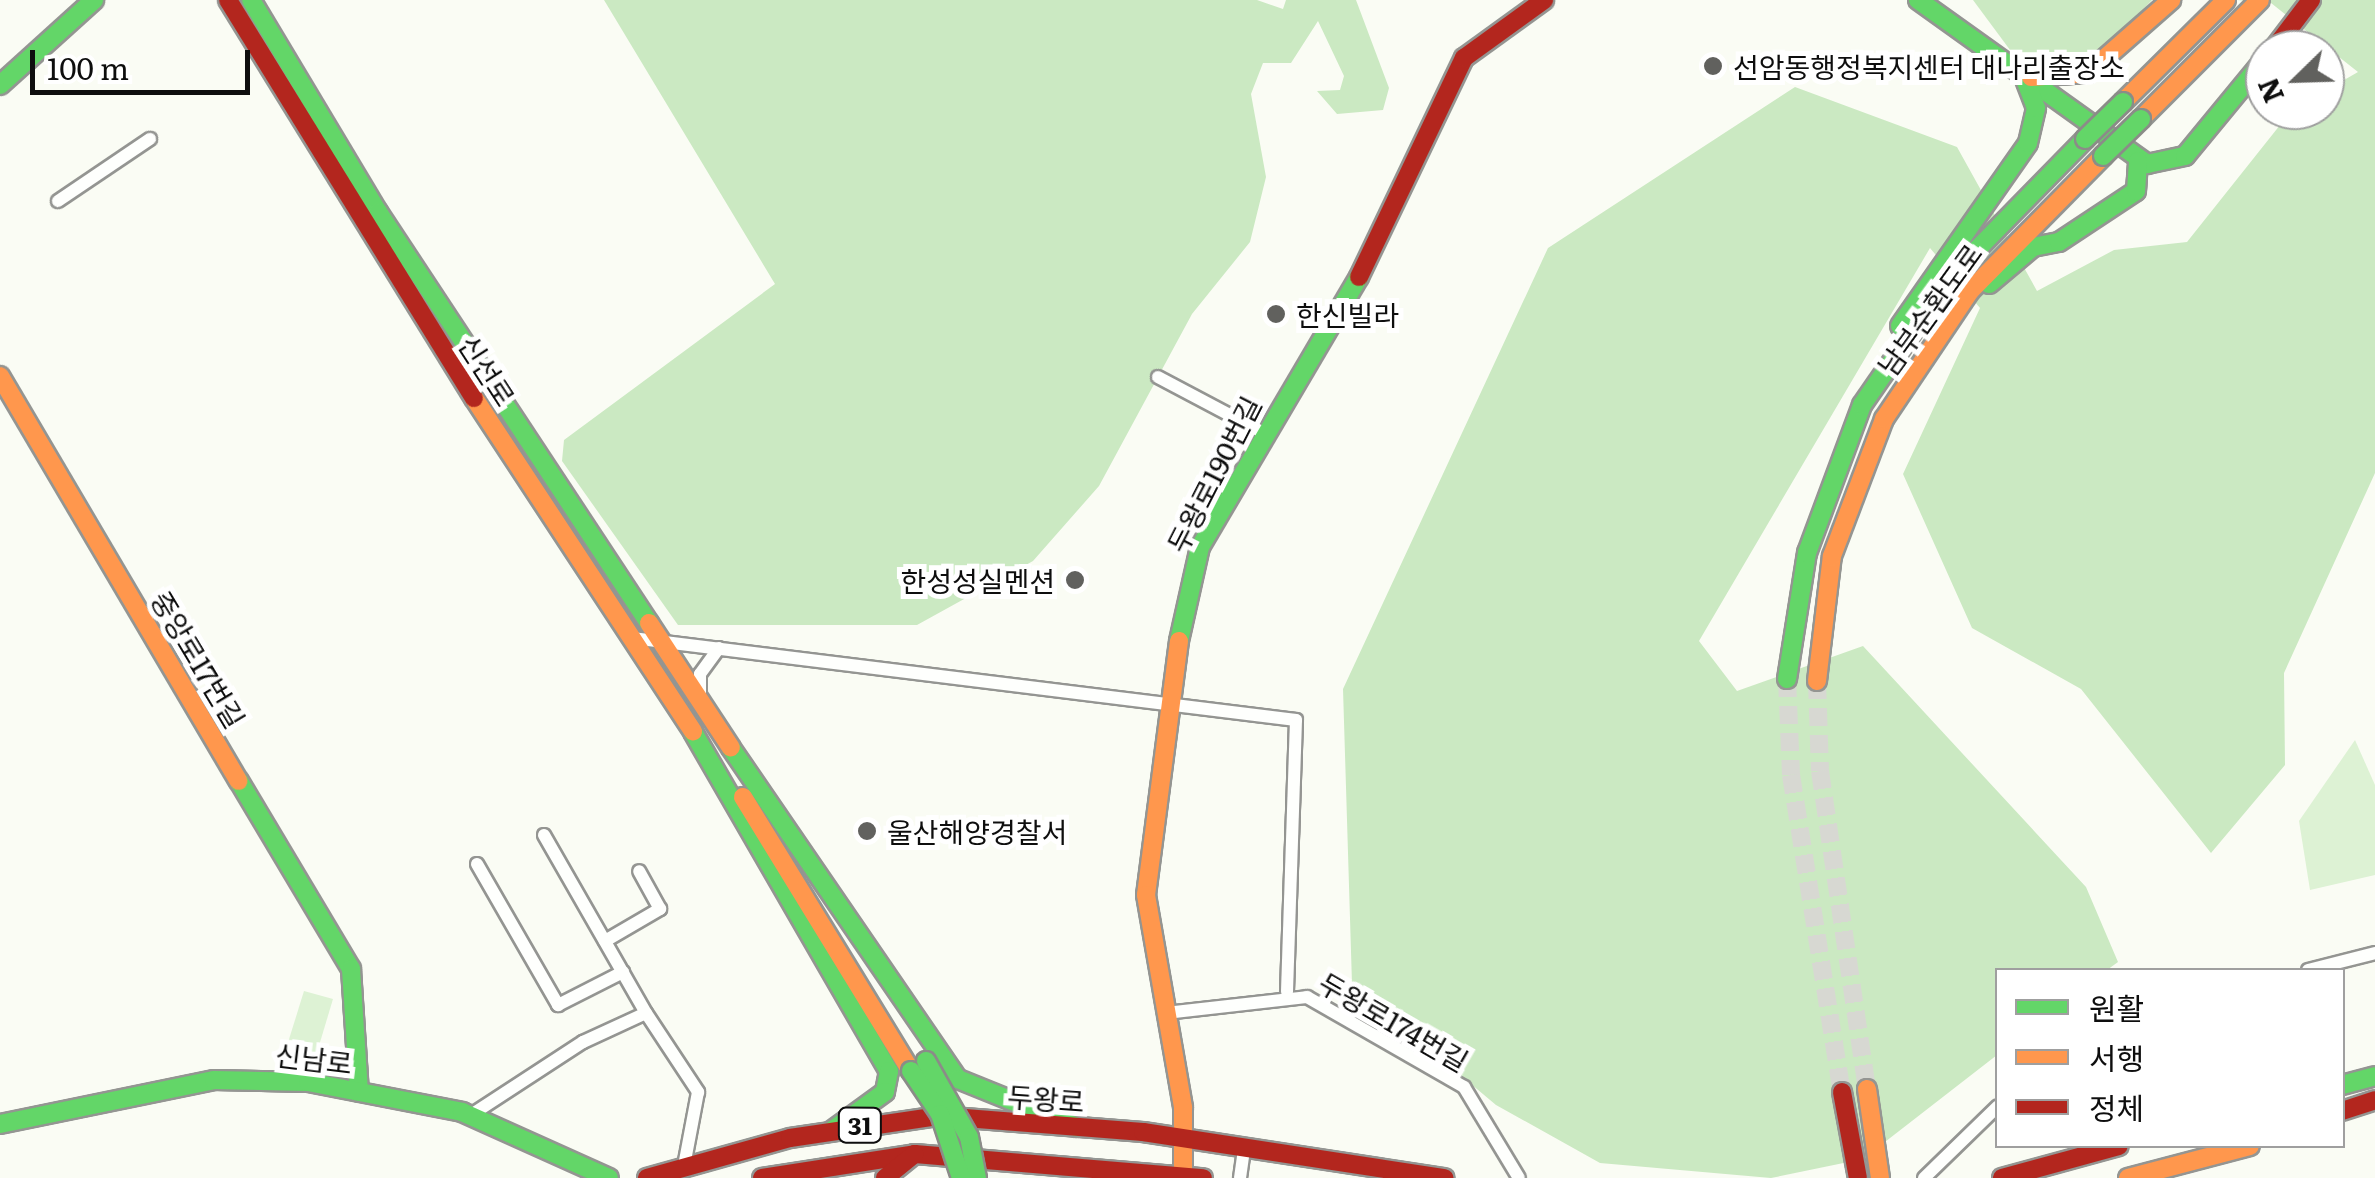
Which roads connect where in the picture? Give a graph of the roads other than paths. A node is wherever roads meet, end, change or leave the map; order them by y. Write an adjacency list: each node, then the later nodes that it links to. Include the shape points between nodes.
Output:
1 (94, 0): 13 (main road)
2 (228, 0): 22 (main road, 신선로)
3 (250, 0): 23 (main road, 신선로)
4 (1544, 0): 20 (main road, 두왕로190번길, via 1464,58 1324,347)
5 (1918, 0): 11 (main road)
6 (2171, 0): 11 (main road, via 2088,73 2054,81)
7 (2226, 0): 21 (main road, 남부순환도로, bridge, via 1952,274 1862,405)
8 (2260, 0): 17 (main road, 남부순환도로, bridge, via 2102,156)
9 (2311, 0): 10 (main road)
10 (2288, 30)
11 (2021, 74): 15 (main road); 21 (main road, via 2036,108 2028,143 1914,302)
12 (2245, 83): 15 (main road, via 2184,156 2157,166)
13 (0, 86)
14 (150, 139): 16 (street)
15 (2138, 161): 17 (main road, via 2136,191 2059,242 2033,248)
16 (58, 201)
17 (1938, 336): 26 (main road, 남부순환도로, via 1884,419 1846,513 1823,604)
18 (0, 376): 45 (main road, 중앙로17번길, via 350,970)
19 (1158, 377): 20 (street)
20 (1262, 432): 27 (main road, 두왕로190번길, via 1200,547)
21 (1843, 449): 25 (main road, 남부순환도로, via 1807,553)
22 (632, 638): 23 (street); 30 (main road, 신선로)
23 (660, 641): 24 (street); 28 (main road, 신선로)
24 (720, 648): 27 (street); 28 (street, via 700,674)
25 (1786, 679)
26 (1817, 681)
27 (1164, 700): 38 (street, 두왕로174번길, via 1296,720); 40 (main road, 두왕로190번길, via 1146,896)
28 (702, 704): 29 (main road, 신선로)
29 (731, 748): 41 (main road); 52 (main road, via 958,1080 988,1098 1046,1106)
30 (714, 762): 41 (main road, via 758,815); 53 (main road, via 889,1071 885,1092)
31 (544, 835): 34 (street)
32 (477, 864): 37 (street, via 558,1005)
33 (638, 871): 34 (street, via 660,910)
34 (605, 941): 37 (street)
35 (2375, 952): 36 (street)
36 (2315, 968)
37 (623, 972): 39 (street)
38 (1287, 992): 40 (street); 70 (street, 두왕로174번길, via 1464,1087)
39 (646, 1013): 50 (street, via 583,1042); 59 (street, via 698,1092)
40 (1165, 1013): 54 (main road, 두왕로190번길)
41 (918, 1066): 65 (main road, bridge); 66 (main road, bridge, via 969,1136)
42 (2375, 1076): 43 (main road)
43 (2345, 1083)
44 (1866, 1088): 72 (main road)
45 (360, 1092): 50 (main road, 신남로); 51 (main road, 신남로, via 214,1080)
46 (1842, 1092): 71 (main road)
47 (2375, 1100): 49 (main road)
48 (1995, 1109): 73 (street)
49 (2345, 1111)
50 (471, 1115): 61 (main road, 신남로)
51 (0, 1124)
52 (1079, 1128): 53 (main road, 두왕로 / 31, via 938,1116); 54 (main road, 두왕로 / 31)
53 (830, 1132): 59 (main road, 두왕로 / 31)
54 (1184, 1138): 55 (main road, 두왕로 / 31); 60 (main road, 두왕로190번길)
55 (1244, 1148): 68 (street); 69 (main road, 두왕로 / 31)
56 (2111, 1148): 74 (main road)
57 (2242, 1148): 75 (main road)
58 (915, 1154): 60 (main road); 63 (main road); 64 (main road)
59 (684, 1166): 62 (main road, 두왕로 / 31)
60 (1183, 1174): 67 (main road)
61 (609, 1178)
62 (647, 1178)
63 (762, 1178)
64 (885, 1178)
65 (961, 1178)
66 (977, 1178)
67 (1204, 1178)
68 (1240, 1178)
69 (1445, 1178)
70 (1519, 1178)
71 (1858, 1178)
72 (1880, 1178)
73 (1924, 1178)
74 (2002, 1178)
75 (2128, 1178)

